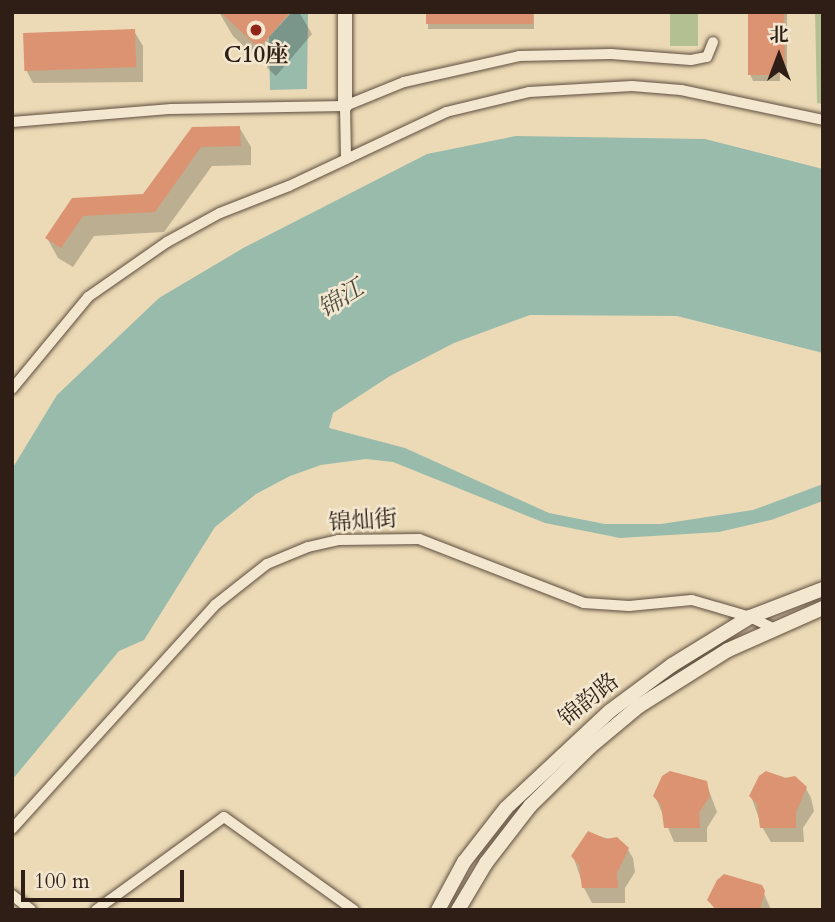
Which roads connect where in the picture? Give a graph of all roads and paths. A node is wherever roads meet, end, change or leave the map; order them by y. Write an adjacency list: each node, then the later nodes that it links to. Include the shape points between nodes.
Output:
1 (345, 12): 3 (street)
2 (713, 42): 3 (street, via 707,57 691,60 611,54 519,56 404,82)
3 (345, 106): 5 (street, via 171,109); 6 (street)
4 (823, 120): 6 (street, via 681,90 580,87 467,106)
5 (12, 122)
6 (346, 159): 7 (street, via 220,213 143,258 88,297)
7 (12, 389)
8 (823, 589): 10 (street, 锦韵路)
9 (823, 608): 11 (street, 锦韵路)
10 (750, 617): 11 (street, 锦灿街); 12 (street, 锦灿街, via 692,600 629,606 584,603 419,539 350,539 308,547 267,564 215,605); 17 (street, 锦韵路, via 672,665 566,748 506,807 464,862)
11 (775, 629): 18 (street, 锦韵路, via 728,650 639,706 590,747 530,806 486,863)
12 (12, 829)
13 (12, 895): 14 (street)
14 (31, 910)
15 (96, 910): 16 (street, via 224,817)
16 (354, 910)
17 (438, 910)
18 (458, 910)

